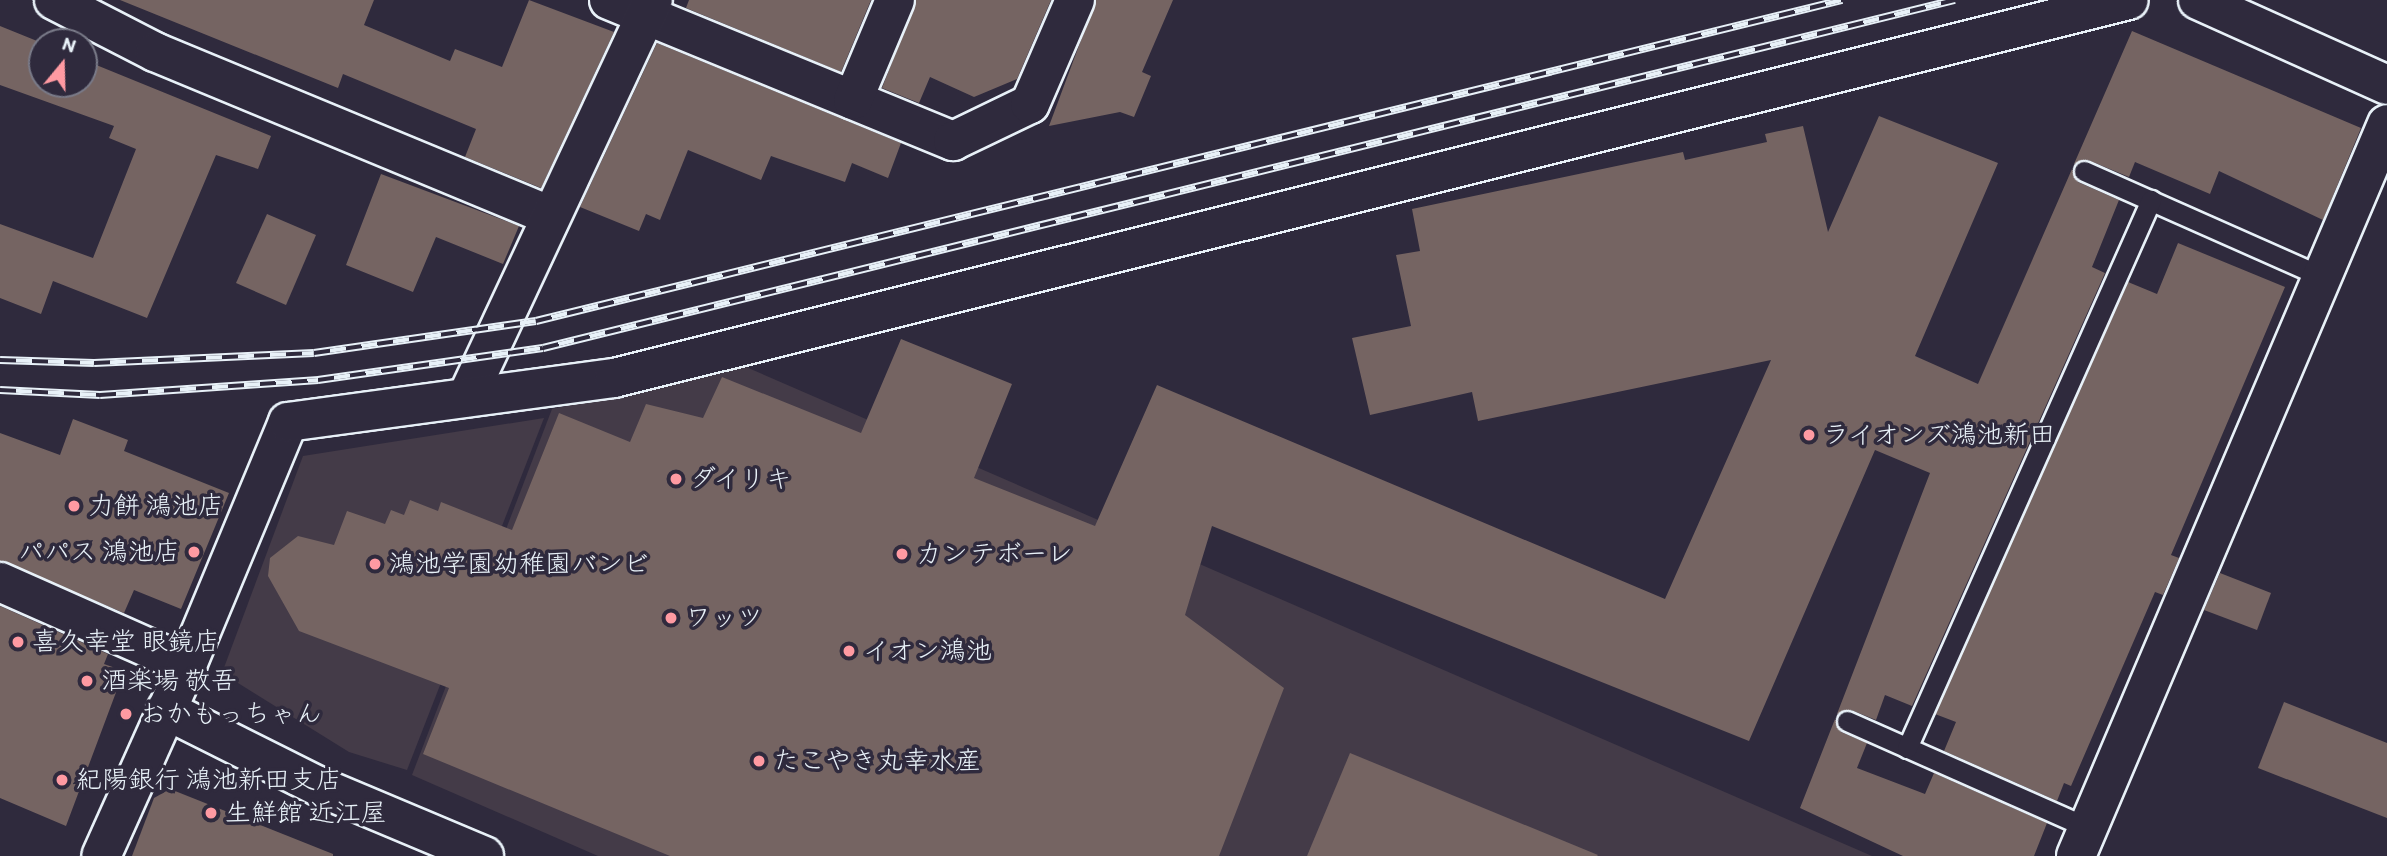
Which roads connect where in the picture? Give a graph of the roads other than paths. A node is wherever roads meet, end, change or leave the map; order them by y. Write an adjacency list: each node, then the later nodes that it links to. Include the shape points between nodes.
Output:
1 (54, 0): 13 (street, via 155,52)
2 (609, 0): 7 (street)
3 (895, 0): 9 (street)
4 (1075, 0): 9 (street, via 1030,104 953,141)
5 (2129, 0): 15 (street, via 614,379)
6 (2198, 0): 8 (street)
7 (649, 8): 9 (street); 13 (street)
8 (2387, 85)
9 (853, 100)
10 (2387, 124): 14 (street)
11 (2084, 171): 12 (lane)
12 (2151, 200): 14 (lane); 20 (lane)
13 (548, 215): 15 (street)
14 (2323, 277): 21 (street)
15 (467, 397): 17 (street, via 288,422)
16 (0, 582): 17 (street)
17 (187, 665): 18 (street)
18 (166, 710): 22 (street); 23 (street, via 320,787)
19 (1847, 721): 20 (lane)
20 (1907, 748): 21 (lane)
21 (2082, 842)
22 (101, 856)
23 (484, 856)

